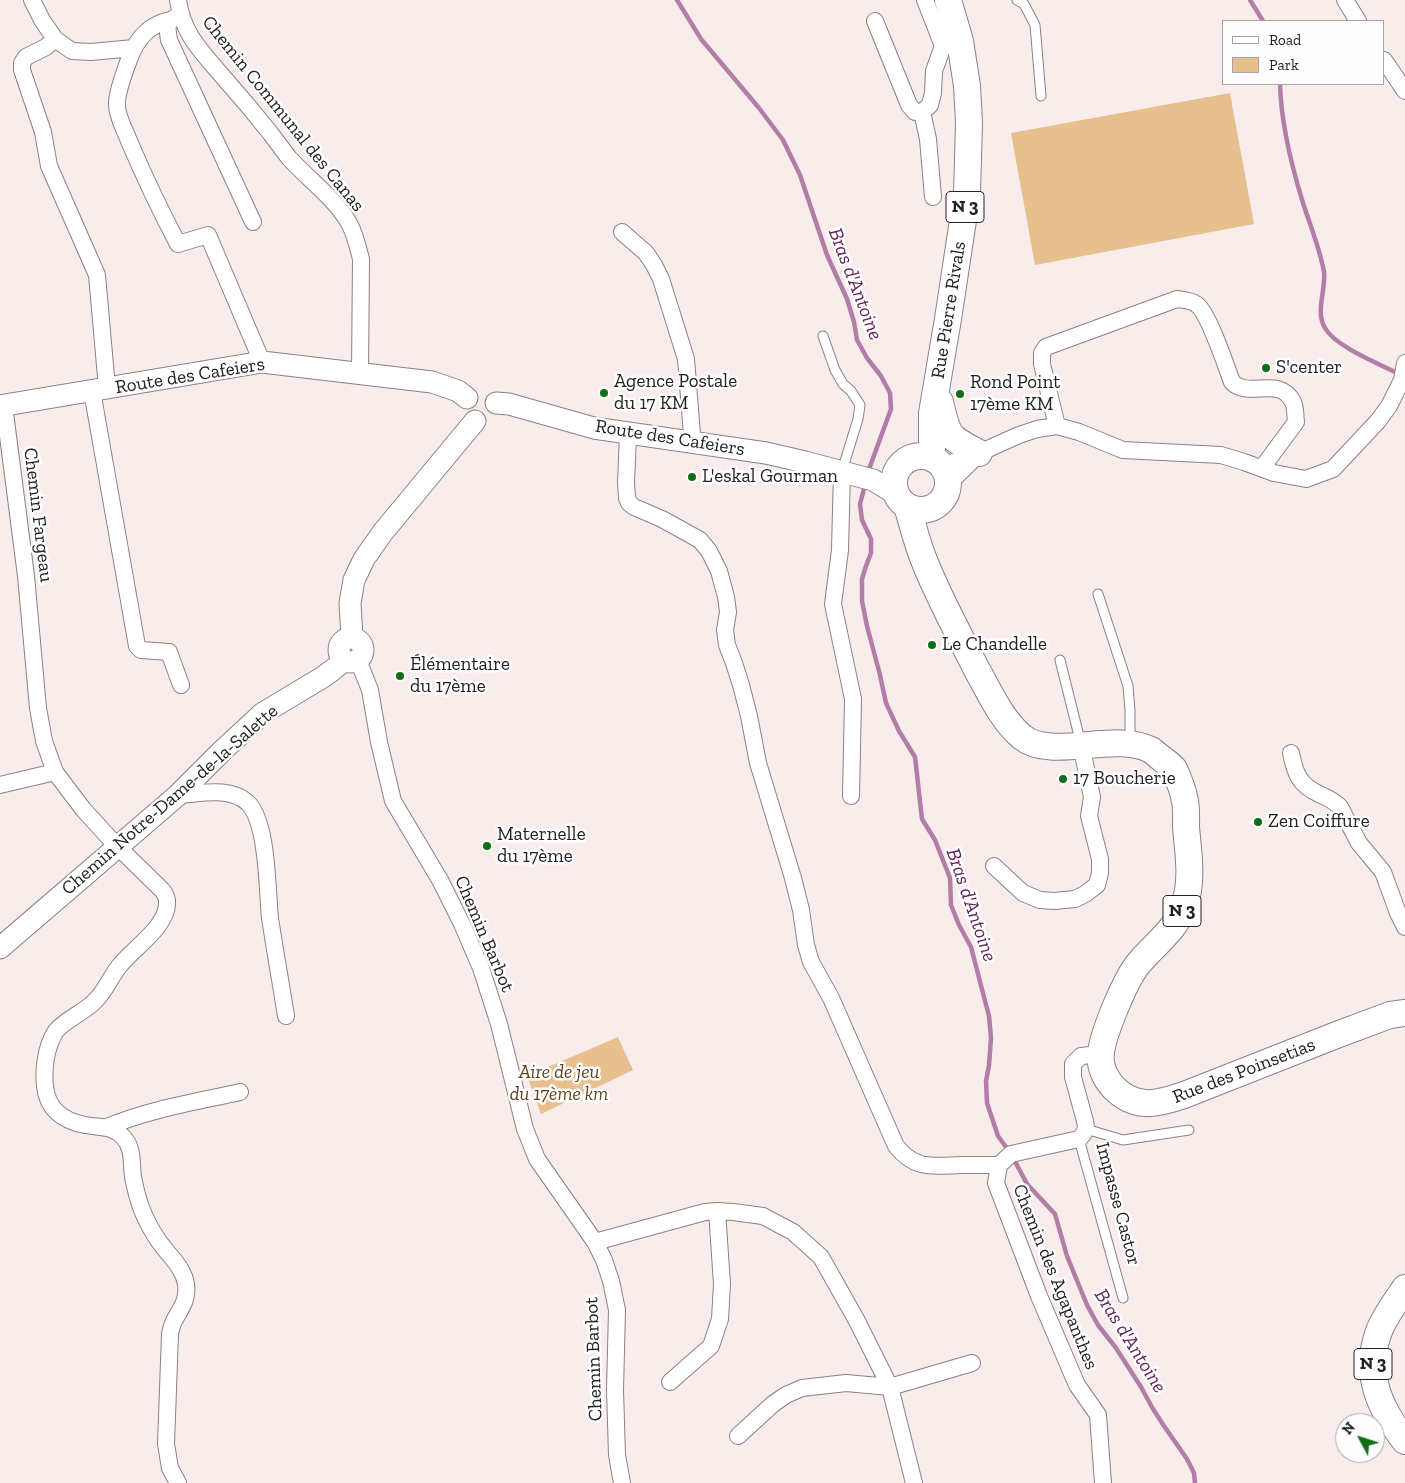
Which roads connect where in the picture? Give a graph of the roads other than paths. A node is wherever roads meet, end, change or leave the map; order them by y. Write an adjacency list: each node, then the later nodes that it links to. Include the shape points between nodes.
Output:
1 (32, 0): 9 (street)
2 (925, 0): 10 (street, Rue Pierre Rivals)
3 (948, 0): 10 (main road, Rue Pierre Rivals / N 3)
4 (1018, 0): 14 (lane, via 1024,4 1035,25)
5 (1345, 0): 7 (street)
6 (176, 12): 11 (street, via 143,34); 17 (street, via 167,27 169,40); 22 (street, Chemin Communal des Canas, via 197,45 289,157 339,208 350,224 361,259)
7 (1357, 20)
8 (875, 22): 15 (street, via 909,105 915,112)
9 (55, 39): 11 (street, via 72,51); 24 (street, via 26,57 22,70 43,132 49,166 97,275)
10 (951, 43): 15 (street, via 934,72 930,105); 23 (main road, Rue Pierre Rivals / N 3, via 967,86 967,194)
11 (134, 48): 20 (street, via 116,104 120,119 178,244 208,235)
12 (1385, 61): 13 (street)
13 (1405, 91)
14 (1041, 96)
15 (922, 112): 16 (street)
16 (933, 197)
17 (252, 222)
18 (622, 232): 31 (street, via 646,253 664,288 686,359)
19 (823, 336): 35 (lane, via 834,370 860,405 858,419)
20 (262, 362): 22 (street, Route des Cafeiers); 24 (street, Route des Cafeiers)
21 (1405, 363): 34 (street, via 1402,380 1389,406 1333,469 1306,479)
22 (360, 373): 25 (street, Route des Cafeiers, via 432,382 458,390)
23 (936, 387): 32 (main road, N 3, via 946,429 953,439); 33 (main road, Rue Pierre Rivals / N 3, via 932,413)
24 (100, 390): 27 (street, Route des Cafeiers); 39 (street, via 137,646 141,650 168,652)
25 (467, 398): 26 (street, via 470,393 481,390 491,394); 28 (street, via 464,407)
26 (496, 403): 28 (street, via 491,418); 30 (street, Route des Cafeiers)
27 (2, 405): 43 (street, Chemin Fargeau, via 26,576 38,708 44,741)
28 (475, 421): 37 (street, via 364,559 354,580 350,602 352,638 344,640 340,646 340,654)
29 (1057, 426): 32 (street, via 1019,435); 34 (street, via 1123,450 1221,456); 34 (street, via 1042,364 1042,353 1046,347 1177,299 1188,301 1198,304 1206,316 1236,386 1274,388 1287,393 1294,404 1296,422)
30 (628, 434): 31 (street, Route des Cafeiers); 58 (street, via 626,482 629,503 700,540 719,571 728,612 727,645 741,685 758,763 793,878 806,945 896,1146 904,1155 923,1165)
31 (691, 442): 35 (street, Route des Cafeiers, via 766,453)
32 (979, 453): 33 (street)
33 (934, 466): 35 (main road, N 3, via 905,461); 35 (main road, N 3, via 946,491 938,504)
34 (1262, 468)
35 (885, 487): 41 (main road, N 3, via 924,527 921,554 944,607 1004,718 1023,738 1039,745); 46 (street, via 840,550 833,604 853,699)
36 (1098, 594): 40 (lane, via 1128,686)
37 (351, 660): 45 (street, Chemin Notre-Dame-de-la-Salette, via 263,713); 60 (street, Chemin Barbot, via 370,690 393,801 440,880 481,968 499,1024 525,1129 537,1160)
38 (1060, 660): 41 (lane)
39 (181, 685)
40 (1130, 744): 41 (main road, N 3); 53 (main road, N 3, via 1151,750 1173,768 1185,797 1189,882 1185,904 1177,920 1128,980)
41 (1081, 745): 48 (street, via 1092,797 1089,816 1100,859 1097,884 1075,898 1040,900 1023,893)
42 (1291, 753): 49 (street, via 1299,778 1312,790 1336,802 1359,844 1380,866)
43 (55, 772): 44 (street); 47 (street, Chemin Fargeau)
44 (0, 785)
45 (178, 795): 47 (street, Chemin Notre-Dame-de-la-Salette); 52 (street, via 224,792 237,796 253,809 262,839 270,918)
46 (851, 796)
47 (119, 847): 50 (street, Chemin Notre-Dame-de-la-Salette); 55 (street, Chemin Fargeau, via 163,891 168,900 166,909 154,931 120,964 96,1000 58,1029 49,1045 44,1076 47,1098 62,1117 86,1125)
48 (994, 866)
49 (1405, 927)
50 (1, 945)
51 (1405, 1013): 53 (main road, Rue des Poinsetias, via 1356,1028 1161,1102 1140,1103 1124,1097 1104,1073)
52 (286, 1016)
53 (1100, 1054): 57 (street, Impasse Castor, via 1081,1056 1073,1064)
54 (240, 1092): 55 (street, via 148,1111)
55 (107, 1127): 68 (street, via 117,1131 130,1148 133,1177 142,1209 158,1240 179,1266 186,1283 185,1301 170,1334 166,1430 170,1468)
56 (1189, 1130): 57 (lane, via 1123,1140)
57 (1083, 1134): 58 (street, Chemin des Agapanthes, via 1011,1154); 62 (lane, Impasse Castor)
58 (999, 1165): 71 (street, Chemin des Agapanthes, via 996,1183 1039,1296 1076,1385 1098,1415)
59 (717, 1211): 60 (street); 64 (street, via 722,1284 720,1319 711,1346); 65 (street, via 763,1216 792,1232 821,1257)
60 (595, 1242): 69 (street, Chemin Barbot, via 611,1281 617,1310 616,1427)
61 (1405, 1288): 67 (main road, N 3, via 1378,1333 1373,1356 1373,1381 1383,1409)
62 (1123, 1298)
63 (972, 1363): 65 (street)
64 (670, 1382)
65 (890, 1387): 66 (street, via 846,1383 802,1388 773,1404); 70 (street)
66 (738, 1436)
67 (1405, 1440)
68 (178, 1483)
69 (622, 1483)
70 (914, 1483)
71 (1103, 1483)

